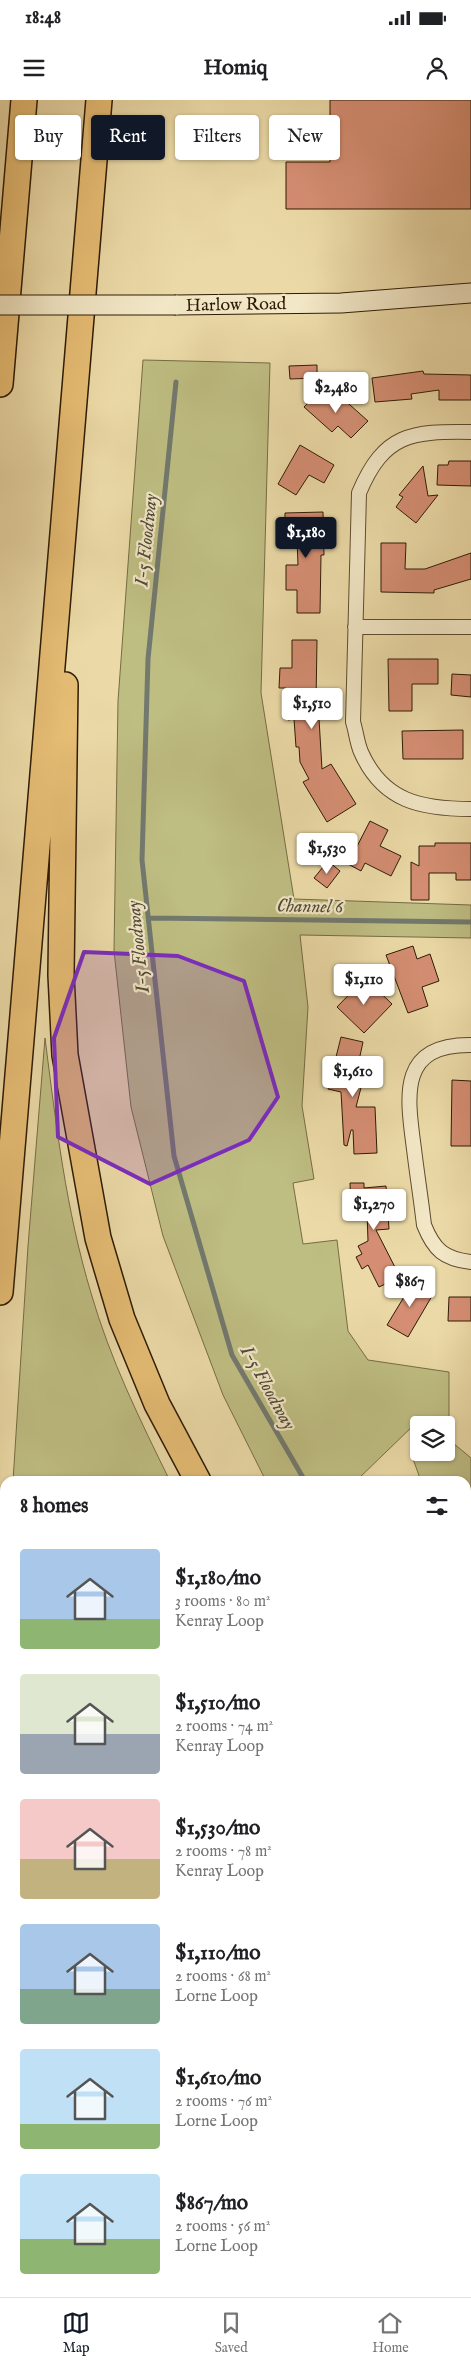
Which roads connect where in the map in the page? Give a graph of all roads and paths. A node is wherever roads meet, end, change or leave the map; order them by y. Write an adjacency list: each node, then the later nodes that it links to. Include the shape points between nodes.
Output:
1 (24, 100): 5 (highway)
2 (99, 100): 7 (highway)
3 (471, 293): 4 (main road, Harlow Road, bridge, via 341,302)
4 (0, 305)
5 (0, 384)
6 (471, 432): 8 (street, via 428,431 404,437 383,453 368,471 359,493 357,514)
7 (68, 460): 13 (highway); 14 (highway, via 61,975 65,1055 98,1238 122,1319 157,1404)
8 (355, 627): 9 (street); 10 (street, via 353,722 360,751 374,774 398,796 417,805)
9 (471, 627)
10 (471, 810)
11 (471, 1045): 12 (street, via 438,1050 423,1059 408,1090 424,1225 430,1240 440,1251 454,1260)
12 (471, 1262)
13 (0, 1292)
14 (195, 1476)

